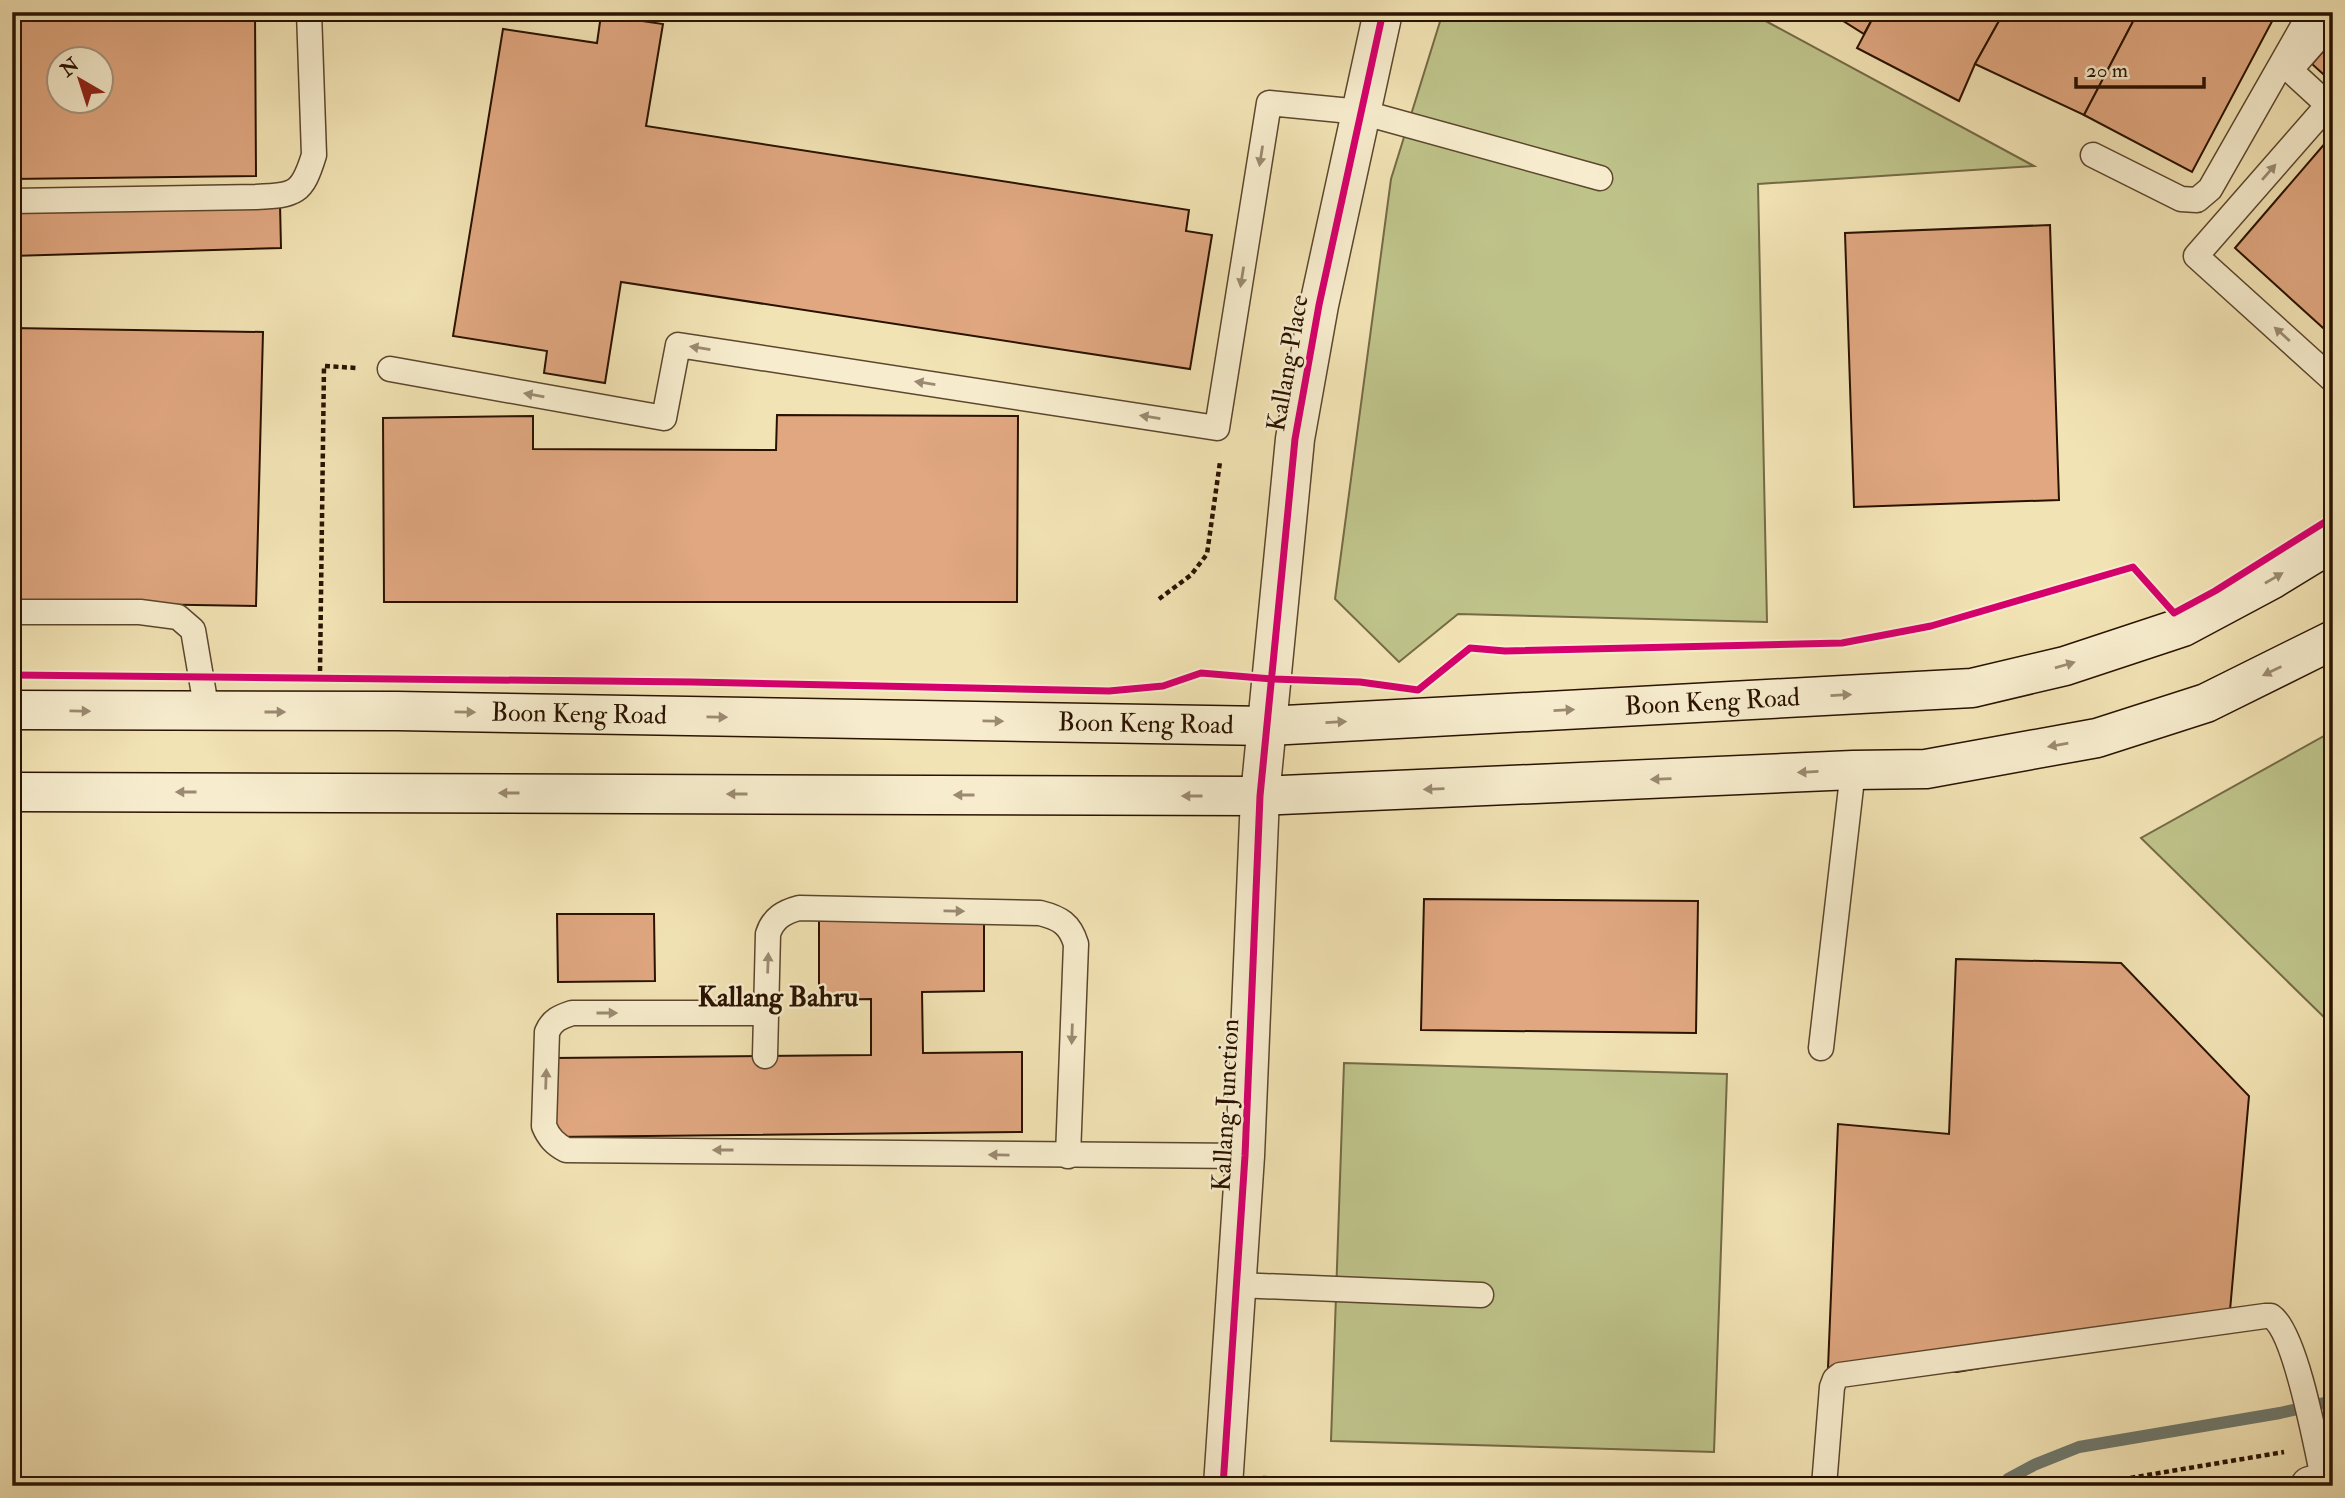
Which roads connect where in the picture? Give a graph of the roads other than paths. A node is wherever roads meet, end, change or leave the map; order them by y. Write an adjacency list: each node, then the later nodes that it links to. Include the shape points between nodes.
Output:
1 (309, 12): 8 (lane, via 314,155 300,187 284,196)
2 (1384, 12): 5 (main road, Kallang Place)
3 (2311, 12): 6 (lane, via 2210,189 2197,200 2181,198)
4 (2333, 21): 10 (lane, one-way to 4, via 2196,256 2328,105 2290,70)
5 (1361, 112): 7 (lane); 9 (lane, one-way to 9, via 1269,103 1217,428 678,345 664,418); 16 (main road, Kallang Place, via 1295,439)
6 (2093, 155)
7 (1600, 178)
8 (12, 201)
9 (390, 369)
10 (2333, 380)
11 (2333, 542): 16 (main road, Boon Keng Road, one-way to 11, via 1972,688 2065,666 2183,627)
12 (12, 612): 15 (lane, via 140,612 178,617 193,630)
13 (2333, 640): 17 (main road, one-way to 17, via 2206,703 2097,738 1926,769)
14 (12, 710): 15 (main road, Boon Keng Road, one-way to 15)
15 (207, 712): 16 (main road, Boon Keng Road, one-way to 16, via 397,711)
16 (1268, 726): 19 (main road, Kallang Junction)
17 (1853, 770): 19 (main road, one-way to 19); 21 (lane)
18 (12, 792): 19 (main road, one-way to 18)
19 (1260, 796): 24 (main road, Kallang Junction)
20 (766, 1013): 22 (lane); 23 (lane, one-way to 23, via 768,934 771,924 788,911 1055,916 1072,931 1076,944); 23 (lane, one-way to 20, via 764,1142 566,1150 551,1140 544,1126 547,1032 550,1024 563,1016)
21 (1821, 1048)
22 (765, 1056)
23 (1068, 1156): 24 (lane)
24 (1245, 1156): 25 (main road, Kallang Junction)
25 (1237, 1285): 26 (lane); 28 (main road, Kallang Junction)
26 (1481, 1295)
27 (2319, 1466): 29 (lane, via 2301,1384 2282,1326 2271,1316 1840,1375 1832,1387)
28 (1223, 1482)
29 (1824, 1486)

